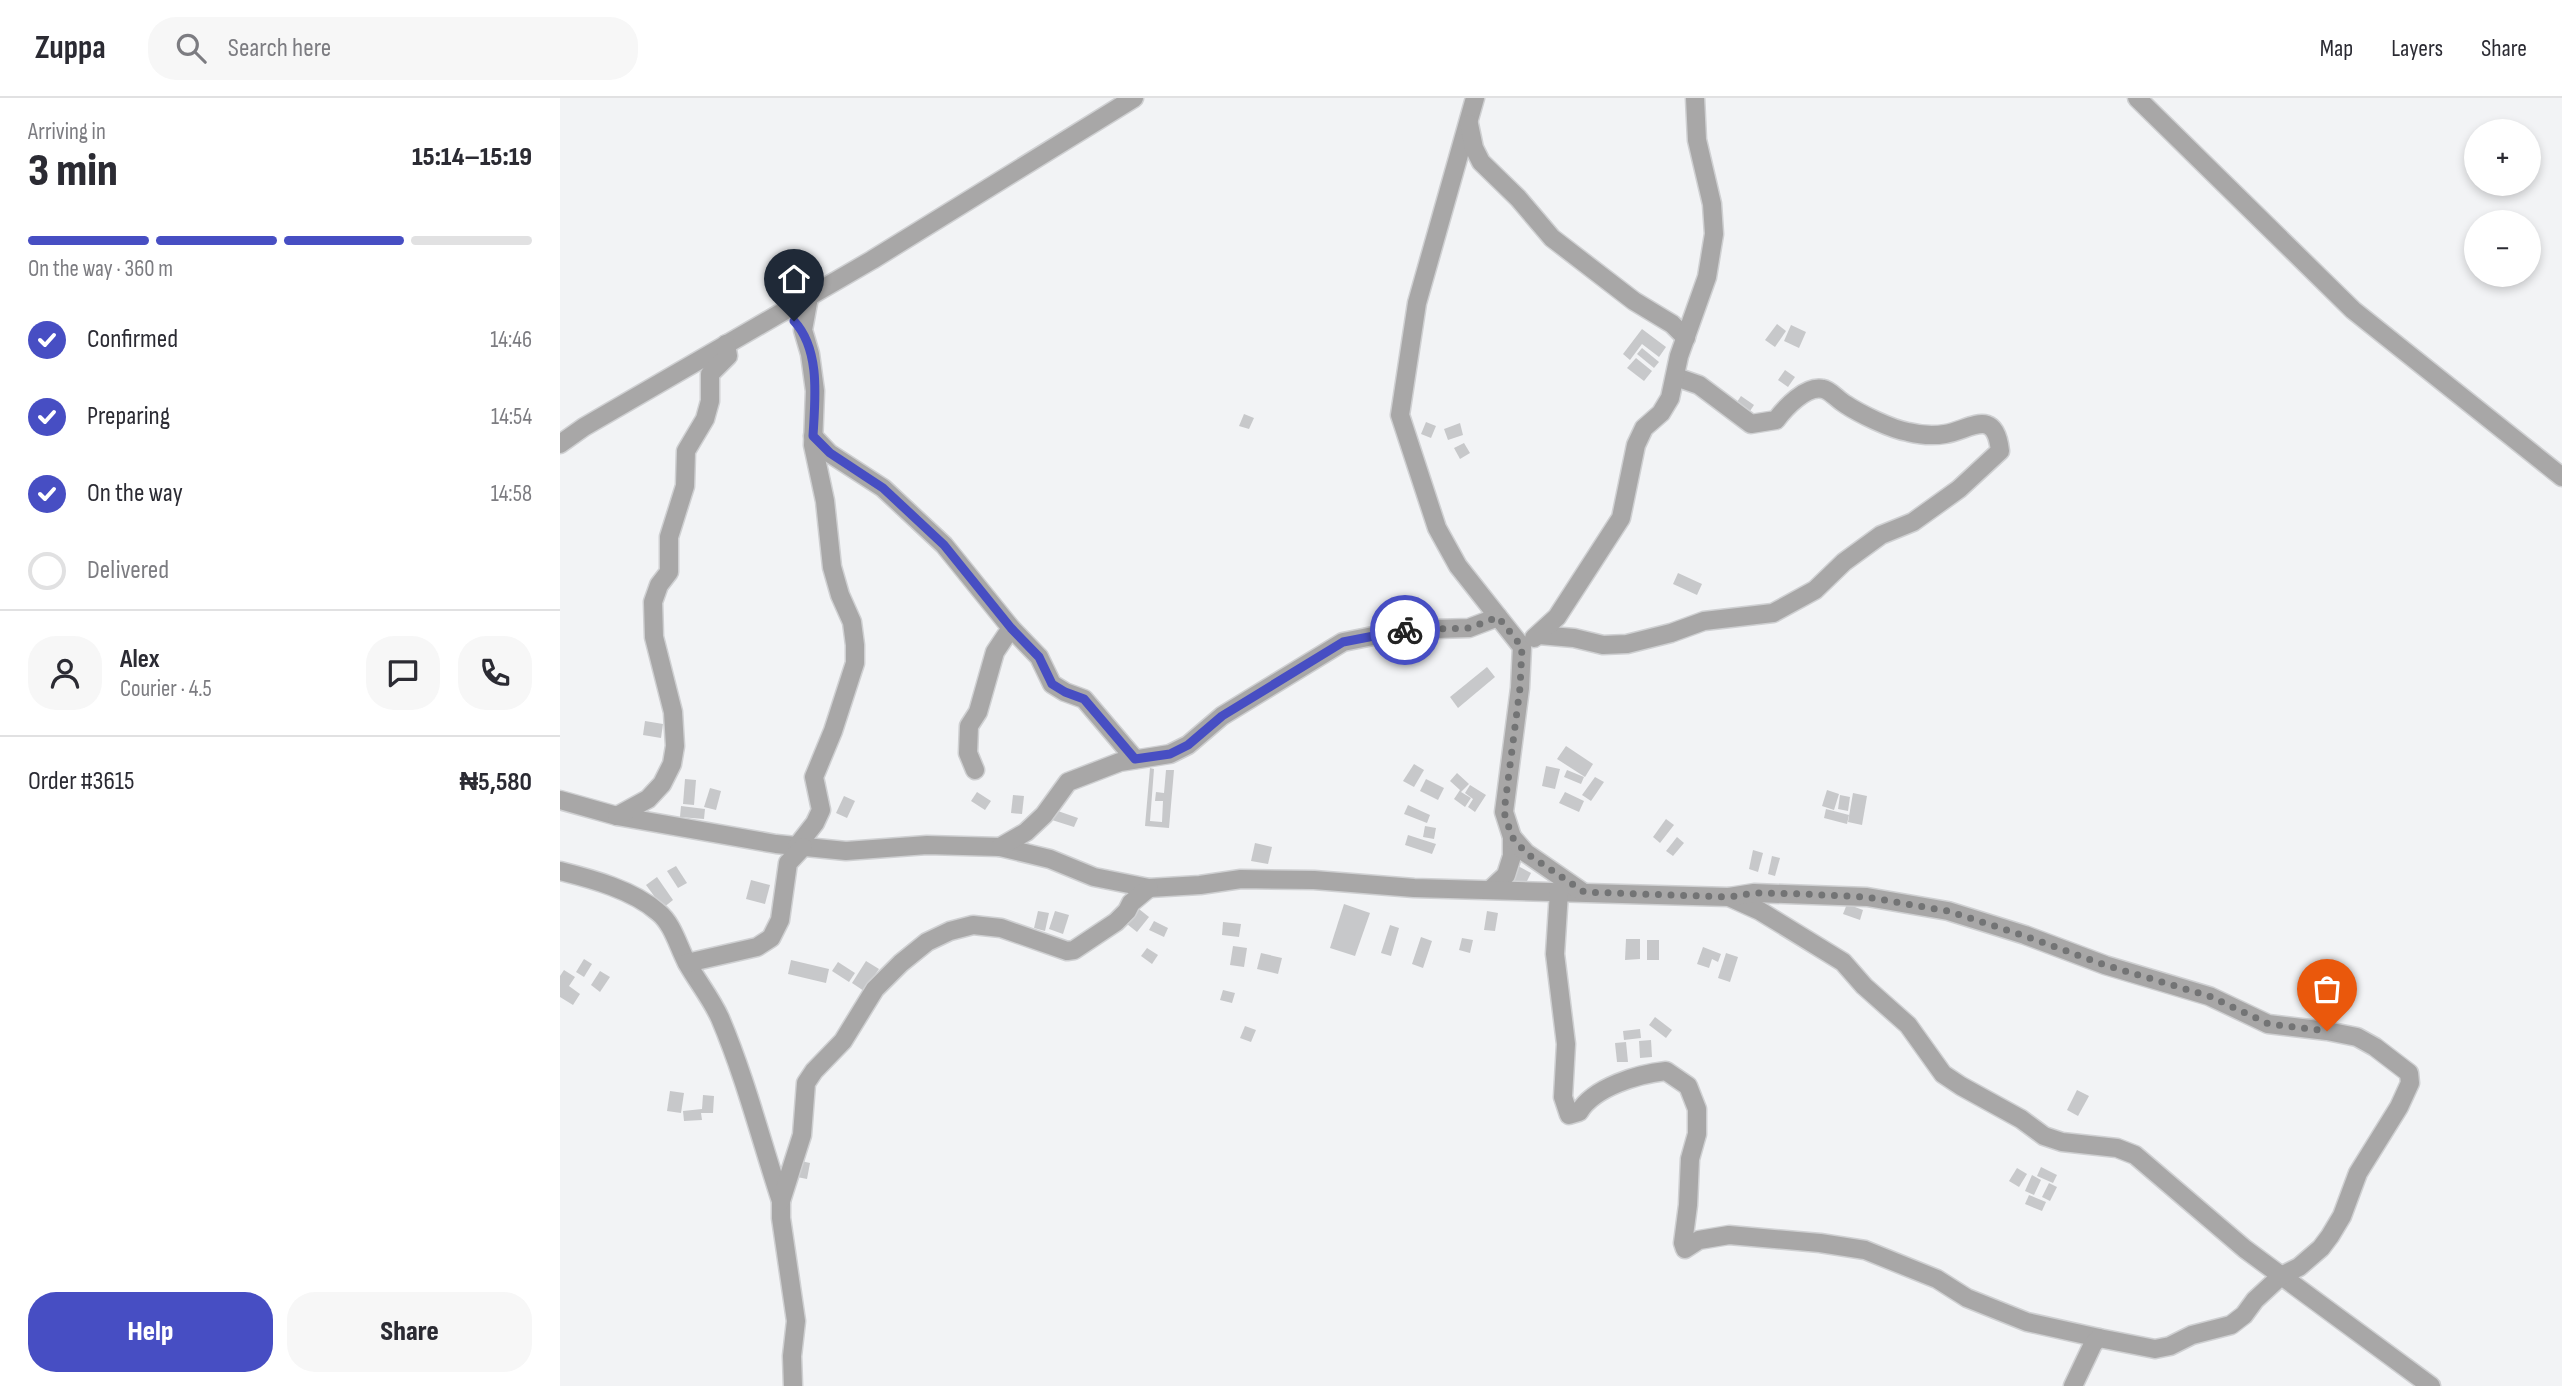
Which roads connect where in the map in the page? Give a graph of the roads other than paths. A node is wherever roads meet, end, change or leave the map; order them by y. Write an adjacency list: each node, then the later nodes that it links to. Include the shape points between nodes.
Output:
1 (1135, 98): 6 (street)
2 (1475, 98): 5 (street)
3 (1695, 98): 9 (street, via 1697,140 1714,234 1707,277)
4 (2137, 98): 14 (street, via 2353,310)
5 (1468, 121): 9 (street, via 1481,162 1552,238); 15 (street, via 1417,303 1400,415 1437,528 1458,566)
6 (808, 297): 7 (street); 8 (street)
7 (779, 314): 8 (street); 10 (street)
8 (803, 330): 12 (street, via 815,391)
9 (1685, 338): 11 (street)
10 (726, 344): 13 (street); 22 (street, via 728,356 709,374 708,410 686,451 685,486 669,537 669,572 653,602 654,637 673,712 673,764 648,799)
11 (1676, 377): 17 (street, via 1670,398 1636,444 1621,518 1557,617); 17 (street, via 1699,385 1751,424 1776,420 1811,389 1825,389 1857,411 1918,435 1943,435 1975,424 1989,426 1998,436 2000,451 1959,489 1913,522 1881,535 1815,590 1773,613 1704,621 1628,644 1603,645)
12 (813, 436): 16 (street, via 830,453 883,488 944,545); 25 (street, via 832,567 852,622 855,663 814,777 821,810)
13 (560, 444)
14 (2562, 477)
15 (1498, 617): 18 (street); 19 (street, via 1469,628 1403,630 1343,642 1222,716 1188,745 1170,754)
16 (1011, 628): 19 (street, via 1039,657 1052,684 1084,699); 20 (street, via 995,652 978,712 969,726 968,753)
17 (1539, 635): 18 (street)
18 (1522, 647): 23 (street, via 1504,812)
19 (1135, 759): 26 (street, via 1068,782 1027,832)
20 (975, 770)
21 (560, 800): 22 (street)
22 (617, 816): 24 (street)
23 (1512, 837): 29 (street, via 1506,875); 31 (street, via 1526,853)
24 (776, 844): 25 (street); 27 (street)
25 (800, 846): 26 (street, via 846,851 927,845); 27 (street)
26 (1000, 847): 32 (street, via 1050,859)
27 (788, 863): 34 (street, via 780,920 771,938 757,947)
28 (560, 871): 34 (street, via 615,889 660,913)
29 (1492, 889): 30 (street); 32 (street, via 1241,879)
30 (1559, 891): 31 (street); 37 (street, via 1555,954 1566,1044 1563,1097 1569,1115 1616,1083 1651,1073 1666,1071 1688,1086 1697,1110 1697,1134 1690,1158 1685,1249 1699,1240 1729,1235 1865,1251 2027,1322)
31 (1584, 892): 33 (street)
32 (1129, 894): 35 (street, via 1126,911 1116,922 1074,950 1001,928 973,925 927,942 901,963 875,989 843,1041 806,1083 802,1135)
33 (1729, 897): 36 (street, via 1843,962 1908,1025 1942,1074 2044,1136 2135,1155); 36 (street, via 1754,893 1867,897 1948,911 2209,996 2269,1024 2357,1037 2375,1047 2409,1073 2410,1083 2358,1173 2330,1236 2299,1267)
34 (687, 963): 35 (street, via 718,1014 734,1054)
35 (781, 1201): 38 (street, via 796,1321)
36 (2281, 1276): 37 (street, via 2231,1325 2170,1346 2155,1349); 40 (street)
37 (2099, 1338): 39 (street)
38 (793, 1386)
39 (2073, 1386)
40 (2431, 1386)

